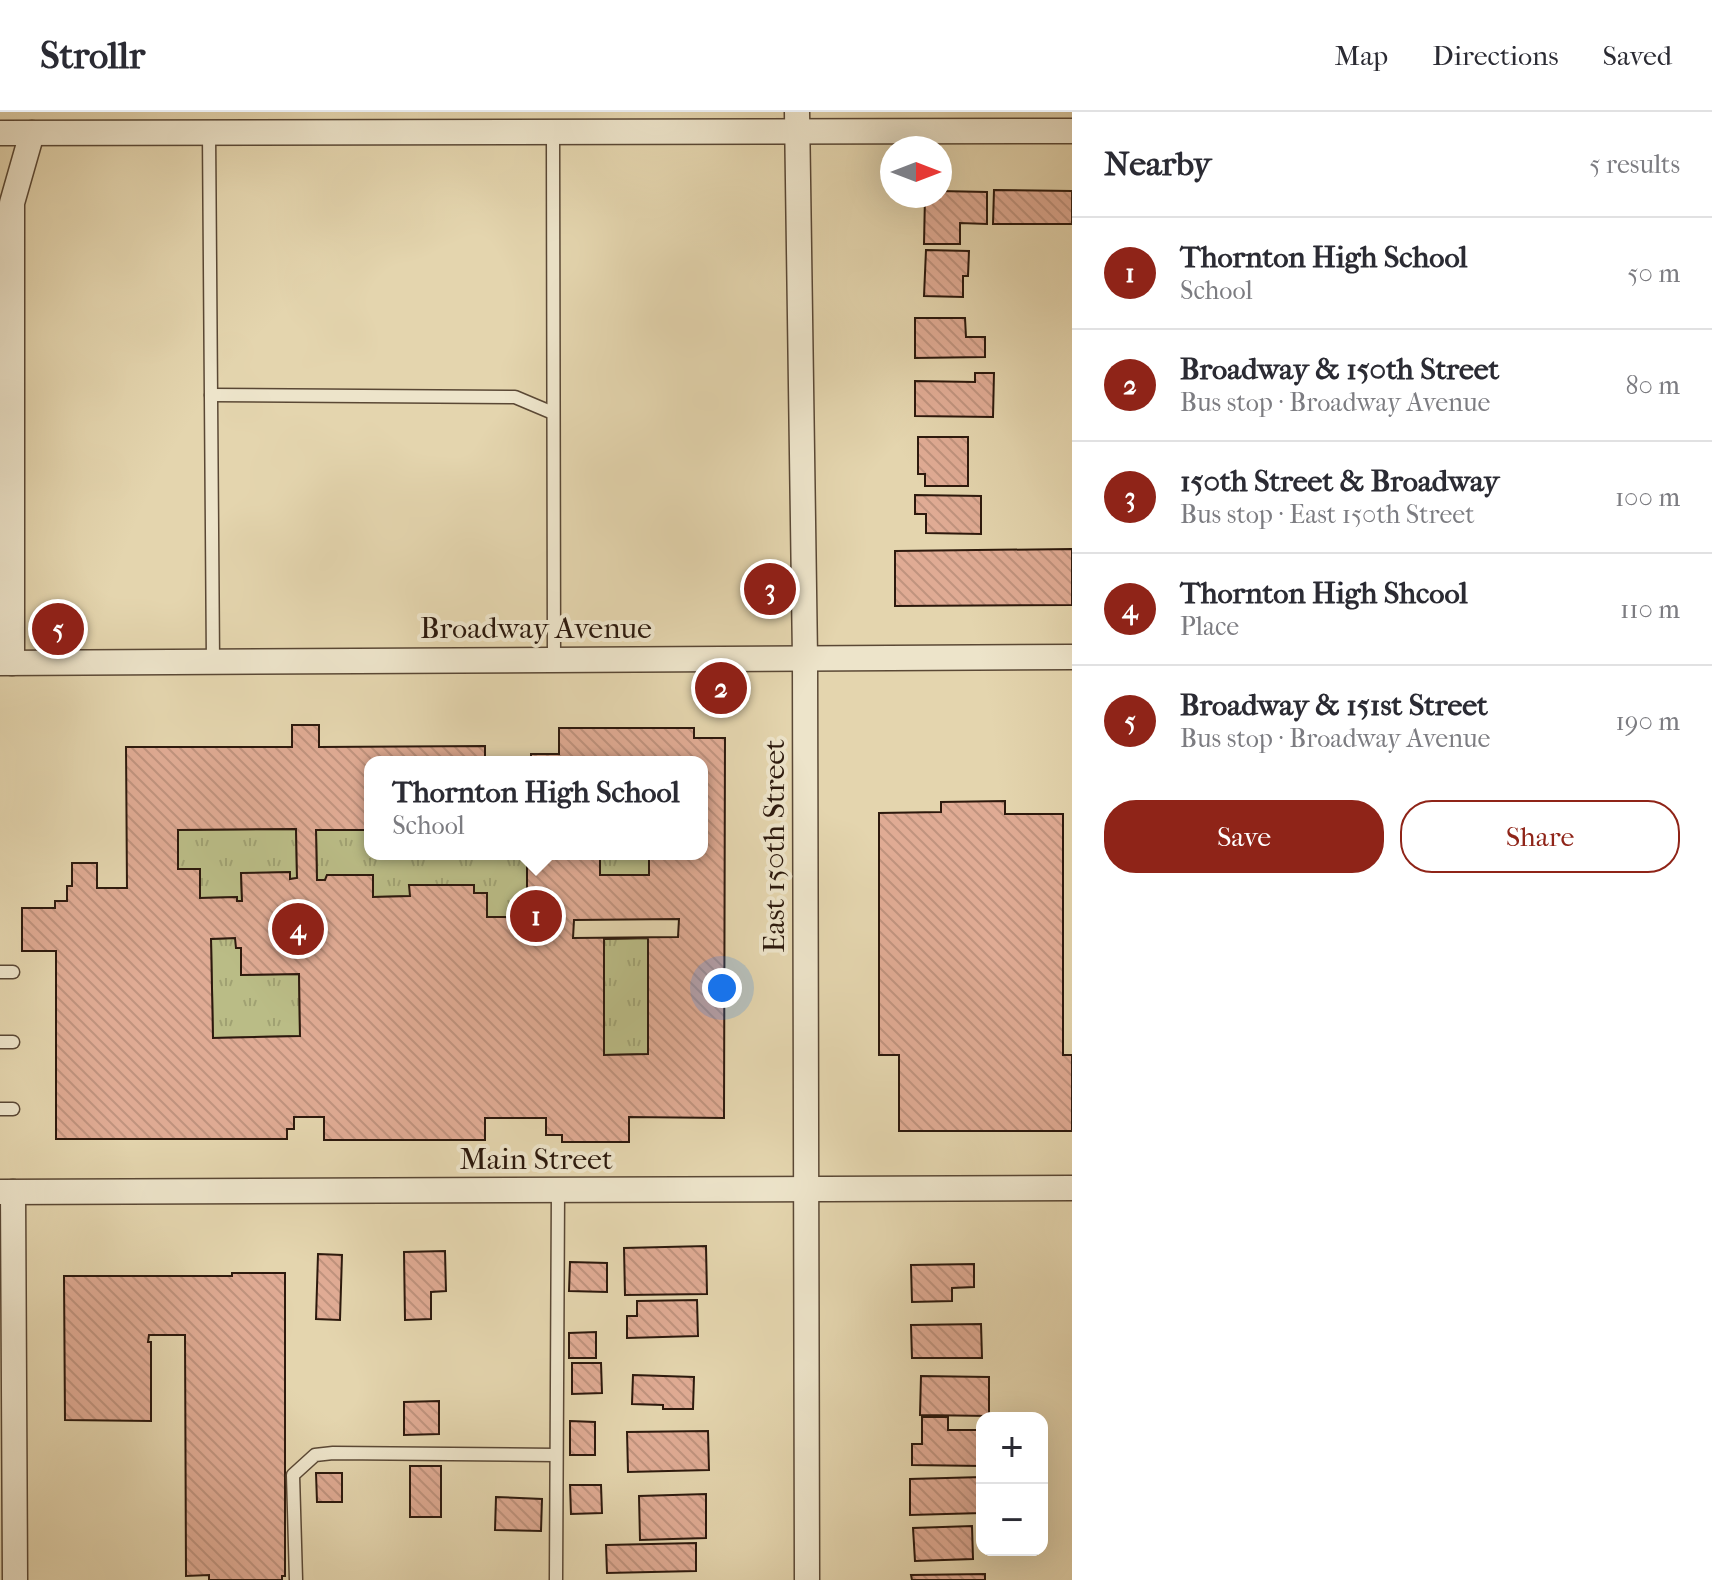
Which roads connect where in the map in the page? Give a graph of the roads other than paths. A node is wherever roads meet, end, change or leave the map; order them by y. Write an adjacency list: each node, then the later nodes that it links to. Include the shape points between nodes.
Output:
1 (797, 123): 2 (street, via 1046,126); 6 (street); 10 (street, East 150th Street)
2 (1072, 131)
3 (0, 133): 4 (street)
4 (32, 133): 5 (street); 13 (street, via 12,203)
5 (209, 133): 6 (street); 7 (lane)
6 (553, 133): 8 (lane)
7 (211, 395): 8 (lane, via 515,397); 12 (lane)
8 (553, 413): 11 (lane)
9 (1072, 657): 10 (street, Broadway Avenue)
10 (805, 658): 11 (street, Broadway Avenue); 15 (street, East 150th Street)
11 (554, 661): 12 (street, Broadway Avenue)
12 (213, 662): 13 (street, Broadway Avenue)
13 (6, 663)
14 (1072, 1188): 15 (street, Main Street)
15 (806, 1189): 16 (street, Main Street); 23 (street, East 150th Street)
16 (558, 1191): 17 (street, Main Street); 19 (lane)
17 (6, 1192): 18 (street)
18 (7, 1447): 20 (street)
19 (556, 1455): 21 (lane, via 315,1455 293,1475); 22 (lane)
20 (15, 1580)
21 (296, 1580)
22 (556, 1580)
23 (807, 1580)

